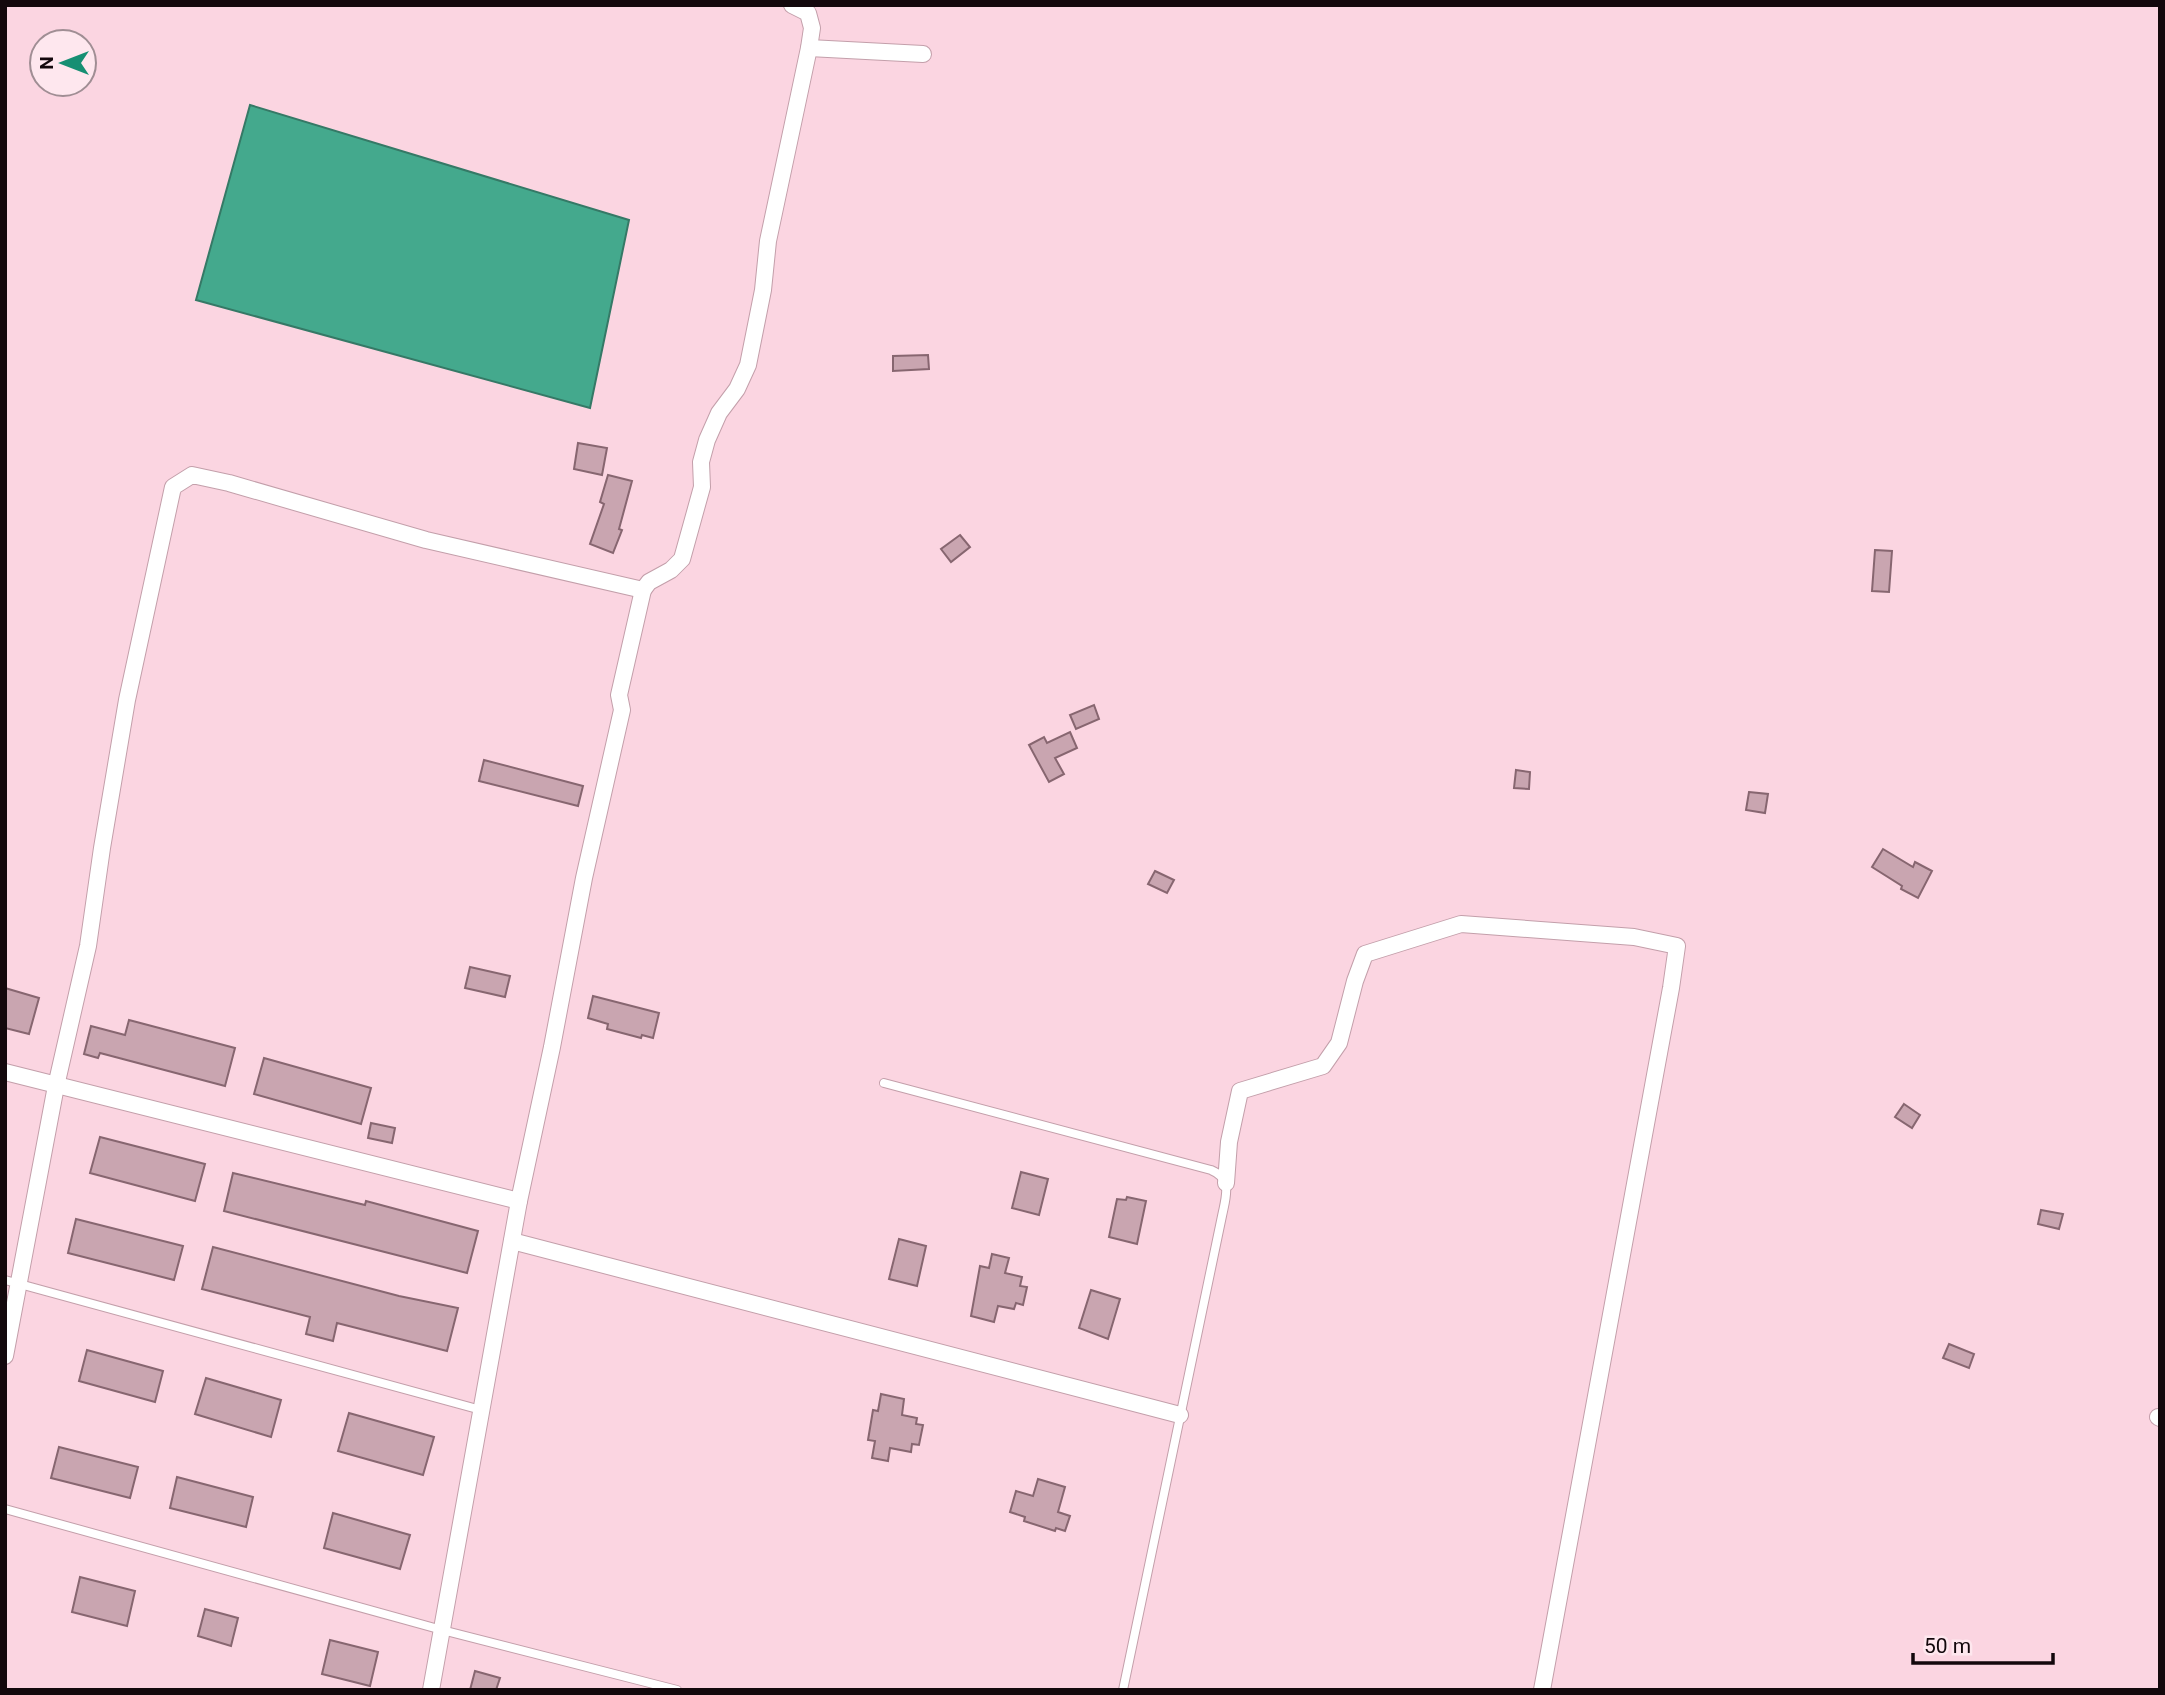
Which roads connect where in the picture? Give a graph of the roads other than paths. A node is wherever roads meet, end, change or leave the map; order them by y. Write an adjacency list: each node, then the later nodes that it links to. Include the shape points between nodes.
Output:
1 (792, 5): 2 (street, via 808,13 812,28)
2 (809, 48): 3 (street); 4 (street, via 768,241 764,290 748,365 707,440 701,462 702,487 682,559)
3 (916, 53)
4 (643, 590): 7 (street, via 426,540 217,480 192,475 173,487 127,700 89,946); 9 (street)
5 (5, 1072): 7 (street)
6 (884, 1083): 8 (lane, via 1211,1170)
7 (56, 1086): 9 (street); 11 (street)
8 (1226, 1183): 14 (lane); 20 (street, via 1228,1142 1240,1091 1323,1066 1339,1043 1365,954 1461,924 1634,937 1677,946)
9 (519, 1201): 10 (street)
10 (512, 1241): 13 (street); 14 (street)
11 (13, 1282): 12 (street); 13 (lane)
12 (5, 1356)
13 (481, 1410): 16 (street)
14 (1180, 1415): 19 (lane)
15 (5, 1508): 16 (lane)
16 (442, 1630): 17 (street); 18 (lane)
17 (431, 1690)
18 (677, 1690)
19 (1123, 1690)
20 (1542, 1690)

